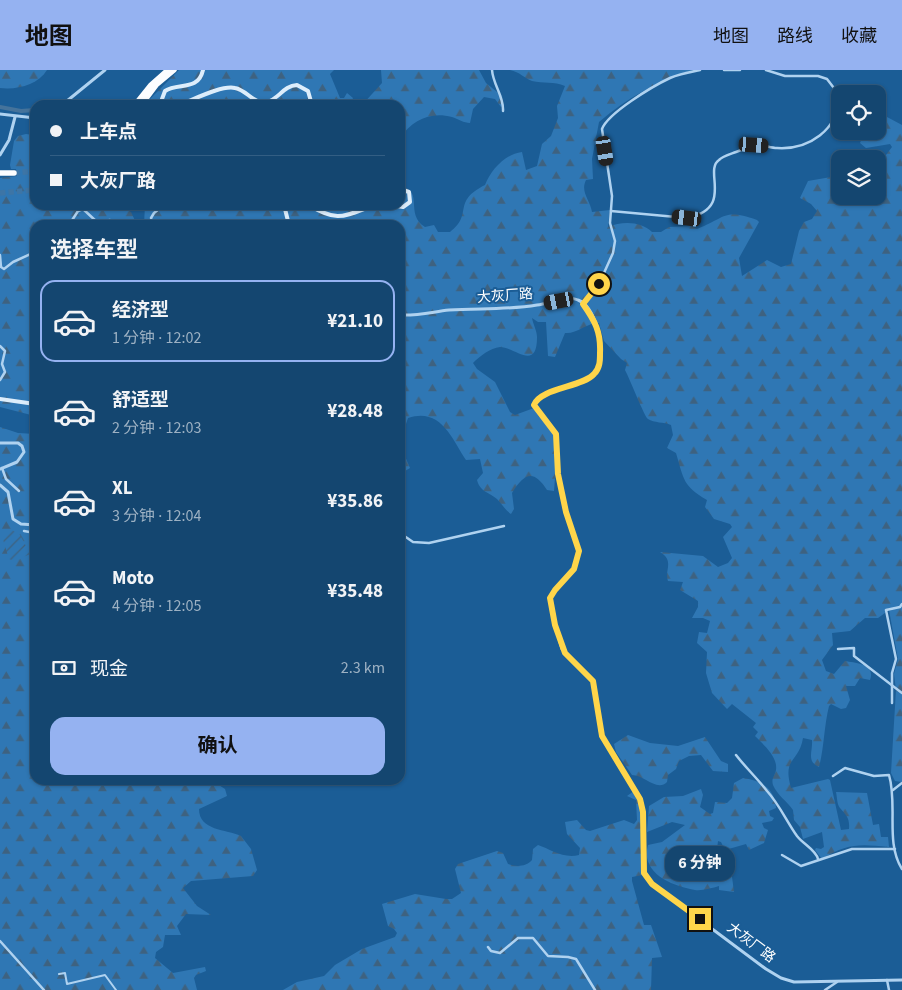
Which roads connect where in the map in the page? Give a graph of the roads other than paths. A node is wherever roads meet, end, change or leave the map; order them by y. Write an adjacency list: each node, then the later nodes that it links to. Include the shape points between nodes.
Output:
1 (105, 70): 11 (street)
2 (174, 70): 13 (highway)
3 (202, 70): 14 (main road, via 194,84 165,92)
4 (492, 70): 19 (street)
5 (700, 70): 34 (street, via 664,81 604,123 602,130 612,196)
6 (724, 70): 7 (street)
7 (740, 70)
8 (766, 70): 10 (street, via 785,76 818,76)
9 (165, 71): 12 (highway)
10 (832, 85)
11 (68, 100)
12 (139, 100)
13 (145, 100)
14 (163, 100)
15 (193, 100): 16 (main road, via 231,87)
16 (256, 100)
17 (269, 100): 18 (main road, via 285,88 297,85 308,91)
18 (311, 100)
19 (503, 111)
20 (0, 114): 21 (street)
21 (15, 117): 22 (street); 24 (street, via 9,140)
22 (30, 118)
23 (831, 122): 34 (street, via 820,137 811,142 778,148 754,145 719,160 714,169 715,200 696,216 687,218)
24 (0, 155)
25 (0, 173): 26 (highway)
26 (14, 173)
27 (405, 191): 28 (main road, via 409,192 410,202)
28 (405, 206)
29 (80, 210): 35 (street)
30 (84, 210): 36 (street)
31 (158, 210): 37 (street)
32 (318, 210): 33 (main road, via 337,217)
33 (359, 210)
34 (611, 211): 40 (street, via 610,223 615,241 612,253 599,284)
35 (72, 220)
36 (95, 220)
37 (152, 220)
38 (30, 254): 39 (street, via 4,269)
39 (0, 255)
40 (583, 304): 41 (street, 大灰厂路, via 572,298 536,306); 73 (street, 大灰厂路, via 596,322 601,336 600,366 593,376 541,397 534,405 556,434 558,474 579,551 574,569 555,590 550,603 562,649 593,681 602,736 640,799 644,873 652,884 774,974 794,982)
41 (405, 315)
42 (0, 346): 43 (street, via 5,351 2,364 5,372)
43 (0, 380)
44 (0, 399): 45 (main road)
45 (30, 403)
46 (0, 443): 47 (street, via 18,443 24,452 18,462)
47 (1, 469): 49 (street, via 6,479)
48 (0, 485): 50 (street, via 8,492 13,519 20,524)
49 (19, 490)
50 (30, 525)
51 (504, 526): 54 (street, via 429,542 413,542)
52 (24, 531): 53 (street)
53 (30, 532)
54 (405, 536)
55 (902, 604): 57 (street, via 886,610 896,659)
56 (838, 649): 57 (street, via 854,648 854,656)
57 (892, 683): 58 (street); 59 (street)
58 (902, 693)
59 (892, 703)
60 (736, 755): 66 (street, via 768,791 798,837)
61 (833, 776): 63 (street, via 845,768 874,776 889,775)
62 (902, 783): 63 (street)
63 (893, 790): 64 (street)
64 (895, 849): 66 (street, via 852,849); 67 (street)
65 (782, 855): 66 (street, via 802,866)
66 (818, 859)
67 (902, 868)
68 (0, 941): 74 (street)
69 (488, 947): 76 (street, via 500,953 518,938 533,938 548,956 576,959)
70 (58, 974): 75 (street, via 65,973 67,984 104,975)
71 (887, 980): 72 (street, 大灰厂路); 73 (street, 大灰厂路); 78 (street)
72 (902, 980)
73 (837, 982): 77 (street)
74 (44, 990)
75 (116, 990)
76 (595, 990)
77 (825, 990)
78 (889, 990)

